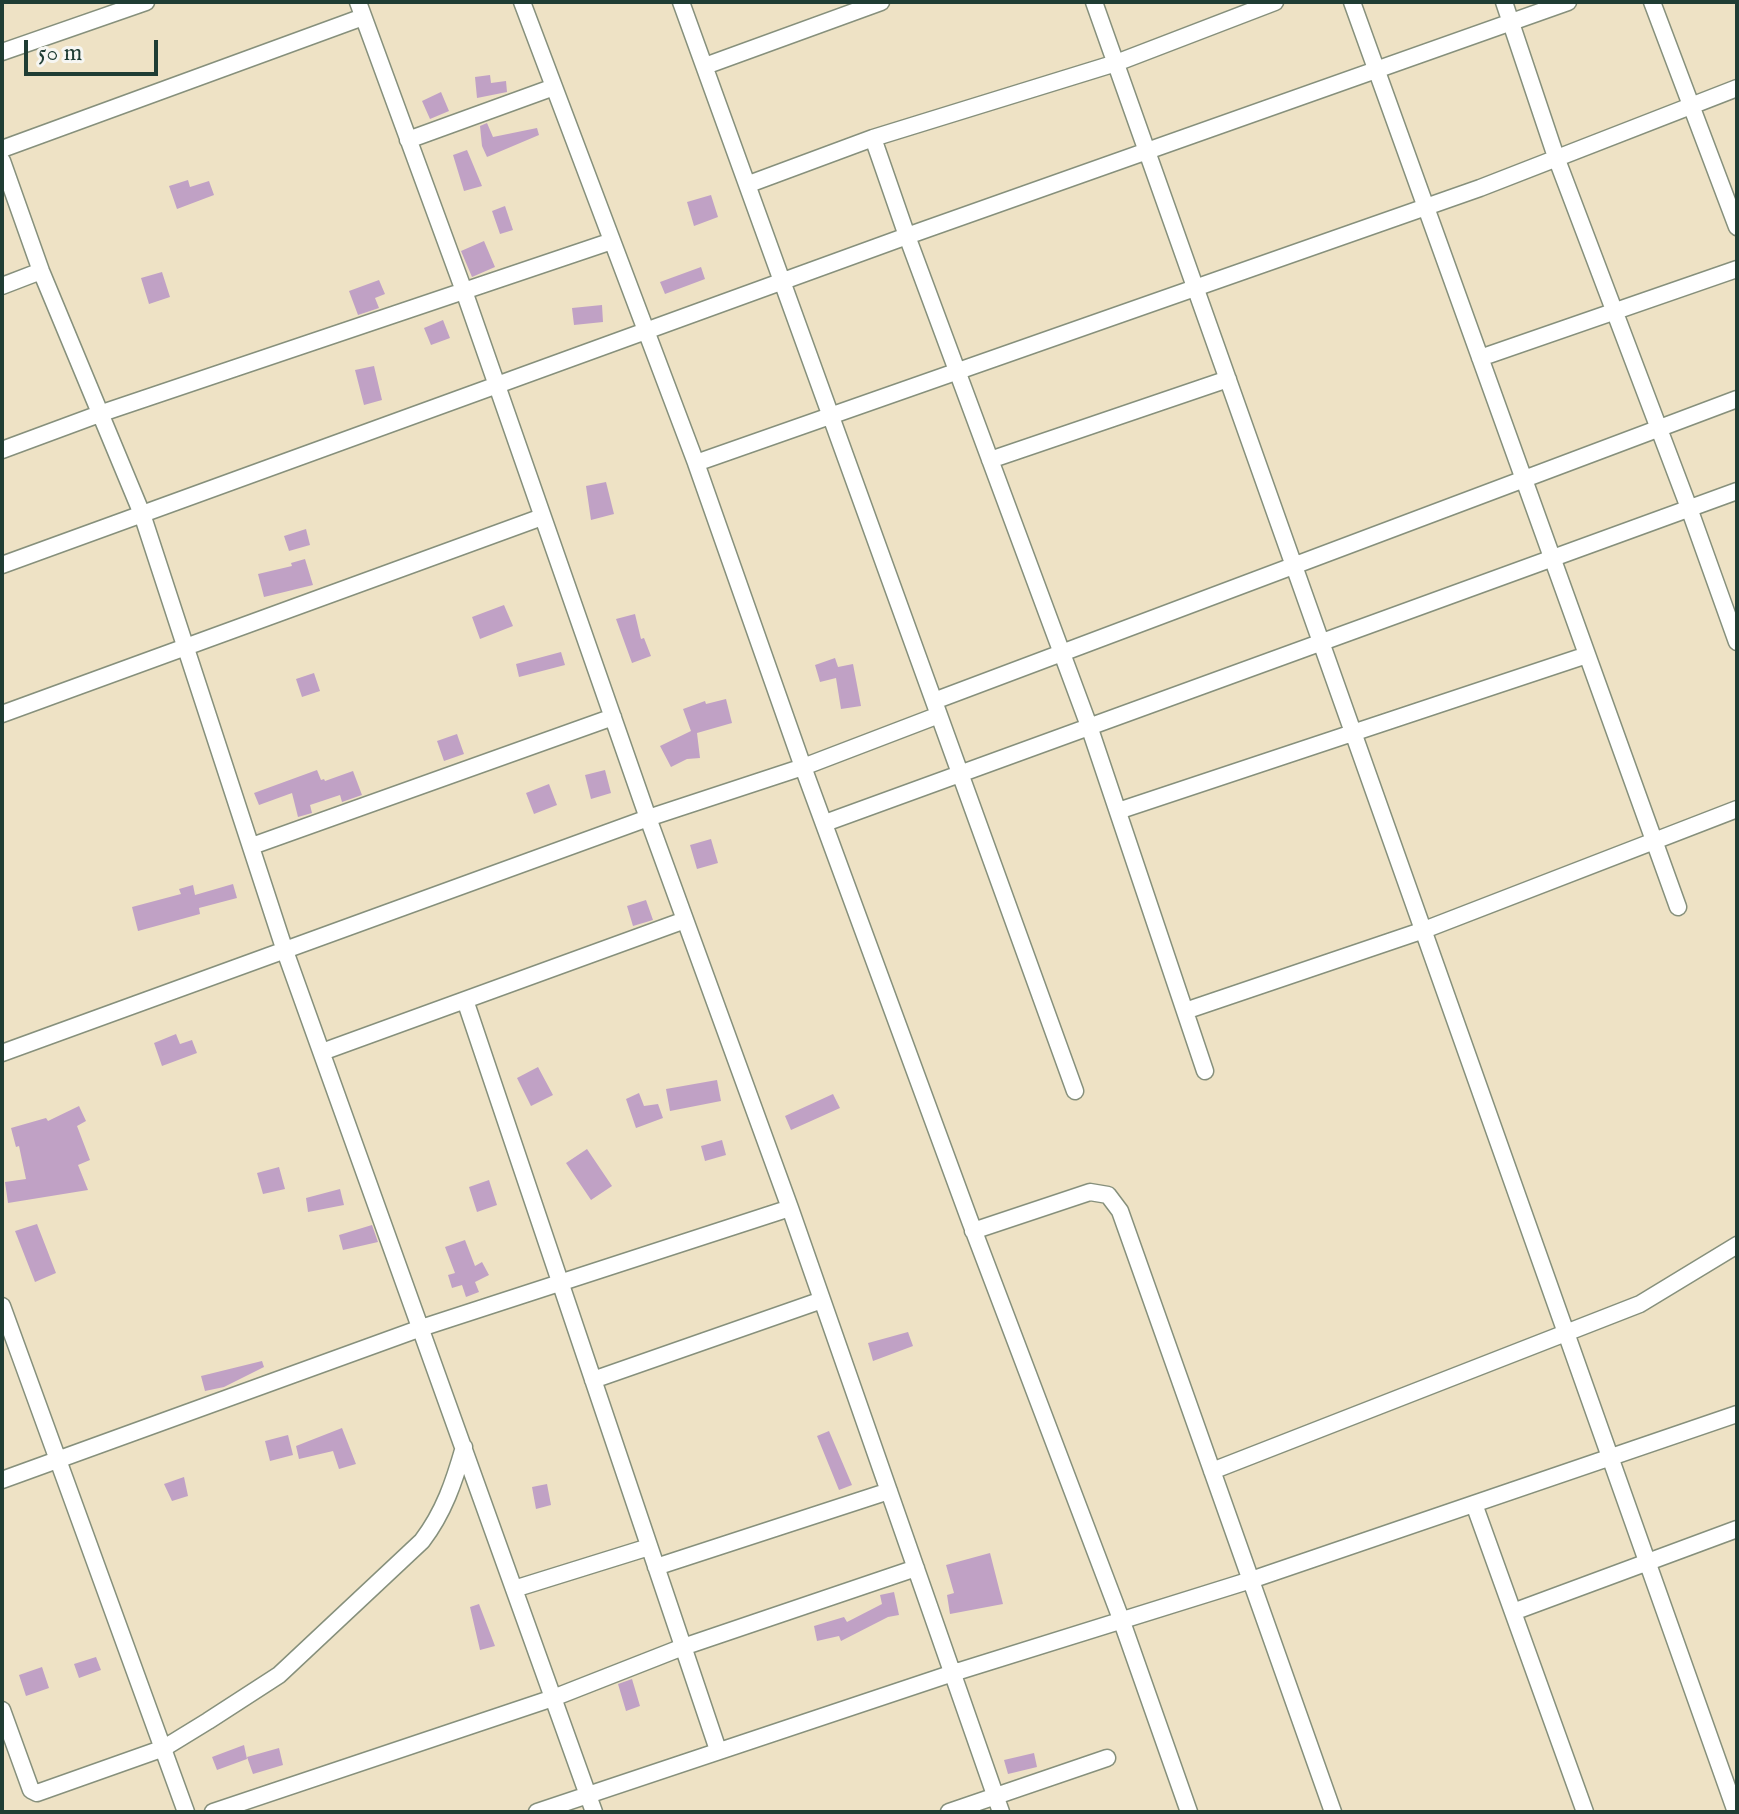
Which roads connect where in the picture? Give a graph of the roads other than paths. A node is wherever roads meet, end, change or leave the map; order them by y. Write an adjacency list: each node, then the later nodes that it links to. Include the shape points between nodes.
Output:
1 (146, 2): 13 (street)
2 (522, 2): 17 (street)
3 (681, 2): 15 (street)
4 (881, 2): 15 (street)
5 (1094, 2): 14 (street)
6 (1275, 2): 14 (street)
7 (1352, 2): 16 (street)
8 (1504, 2): 12 (street)
9 (1568, 2): 12 (street)
10 (1652, 2): 19 (street)
11 (360, 9): 21 (street); 22 (street)
12 (1511, 22): 16 (street); 24 (street)
13 (2, 52)
14 (1116, 63): 20 (street); 23 (street)
15 (705, 66): 26 (street)
16 (1376, 70): 23 (street); 27 (street)
17 (554, 87): 21 (street); 30 (street)
18 (1737, 88): 19 (street)
19 (1690, 105): 24 (street); 28 (street)
20 (873, 138): 26 (street); 29 (street)
21 (408, 140): 36 (street)
22 (2, 149)
23 (1147, 152): 29 (street); 35 (street)
24 (1556, 157): 27 (street); 37 (street)
25 (2, 161): 32 (street)
26 (749, 184): 33 (street)
27 (1425, 208): 35 (street); 39 (street)
28 (1737, 227)
29 (907, 236): 33 (street); 40 (street)
30 (612, 241): 36 (street); 38 (street)
31 (1737, 269): 37 (street)
32 (41, 271): 34 (street); 44 (street)
33 (783, 282): 38 (street); 45 (street)
34 (2, 286)
35 (1195, 288): 40 (street); 41 (street)
36 (464, 291): 42 (street); 44 (street)
37 (1614, 313): 39 (street); 46 (street)
38 (646, 332): 42 (street); 49 (street)
39 (1480, 358): 50 (street)
40 (957, 371): 45 (street); 48 (street)
41 (1228, 379): 48 (street); 57 (street)
42 (496, 383): 53 (street); 54 (street)
43 (1737, 399): 46 (street)
44 (102, 413): 47 (street); 53 (street)
45 (832, 416): 49 (street); 63 (street)
46 (1659, 428): 50 (street); 52 (street)
47 (2, 450)
48 (990, 460): 61 (street)
49 (696, 463): 68 (street)
50 (1524, 479): 55 (street); 57 (street)
51 (1737, 491): 52 (street)
52 (1689, 508): 55 (street); 59 (street)
53 (142, 514): 56 (street); 60 (street)
54 (542, 517): 60 (street); 65 (street)
55 (1552, 558): 58 (street); 62 (street)
56 (4, 560)
57 (1294, 564): 58 (street); 61 (street)
58 (1321, 641): 66 (street); 67 (street)
59 (1737, 642)
60 (187, 645): 64 (street); 75 (street)
61 (1061, 652): 63 (street); 66 (street)
62 (1587, 655): 67 (street); 74 (street)
63 (937, 708): 68 (street); 69 (street)
64 (2, 714)
65 (613, 717): 72 (street); 75 (street)
66 (1089, 726): 69 (street); 71 (street)
67 (1351, 734): 71 (street); 78 (street)
68 (803, 767): 72 (street); 73 (street)
69 (961, 772): 73 (street); 85 (street)
70 (1737, 809): 74 (street)
71 (1118, 811): 81 (street)
72 (648, 818): 77 (street); 79 (street)
73 (825, 823): 87 (street)
74 (1655, 842): 76 (street); 78 (street)
75 (252, 846): 79 (street)
76 (1678, 907)
77 (685, 920): 80 (street); 86 (street)
78 (1424, 930): 81 (street); 93 (street)
79 (285, 951): 82 (street); 83 (street)
80 (465, 1000): 82 (street); 89 (street)
81 (1185, 1011): 84 (street)
82 (322, 1052): 92 (street)
83 (2, 1053)
84 (1205, 1071)
85 (1075, 1091)
86 (790, 1208): 89 (street); 90 (street)
87 (973, 1231): 99 (street, via 1090,1192 1108,1195 1120,1211); 111 (street)
88 (1737, 1245): 93 (street, via 1640,1304)
89 (560, 1283): 92 (street); 94 (street)
90 (822, 1300): 94 (street); 101 (street)
91 (2, 1306): 98 (street)
92 (421, 1328): 96 (street); 98 (street)
93 (1566, 1335): 97 (street); 99 (street)
94 (593, 1380): 104 (street)
95 (1737, 1414): 97 (street)
96 (464, 1447): 109 (street); 116 (street, via 450,1494 422,1541 279,1675)
97 (1610, 1458): 102 (street); 105 (street)
98 (59, 1460): 100 (street); 116 (street)
99 (1212, 1471): 108 (street)
100 (2, 1480)
101 (889, 1491): 106 (street); 107 (street)
102 (1474, 1504): 108 (street); 110 (street)
103 (1737, 1529): 105 (street)
104 (649, 1547): 106 (street); 109 (street)
105 (1646, 1561): 110 (street); 129 (street)
106 (656, 1567): 112 (street)
107 (916, 1568): 112 (street); 113 (street)
108 (1251, 1580): 111 (street); 127 (street)
109 (514, 1589): 114 (street)
110 (1513, 1612): 128 (street)
111 (1121, 1619): 113 (street); 126 (street)
112 (683, 1647): 114 (street); 117 (street)
113 (953, 1673): 117 (street); 120 (street)
114 (553, 1698): 119 (street); 122 (street)
115 (2, 1710): 116 (street, via 31,1790 37,1793)
116 (164, 1748): 121 (street)
117 (718, 1750): 119 (street)
118 (1107, 1758): 120 (street)
119 (588, 1794): 123 (street); 124 (street)
120 (998, 1804): 125 (street)
121 (186, 1812)
122 (213, 1812)
123 (537, 1812)
124 (594, 1812)
125 (949, 1812)
126 (1189, 1812)
127 (1333, 1812)
128 (1585, 1812)
129 (1736, 1812)

